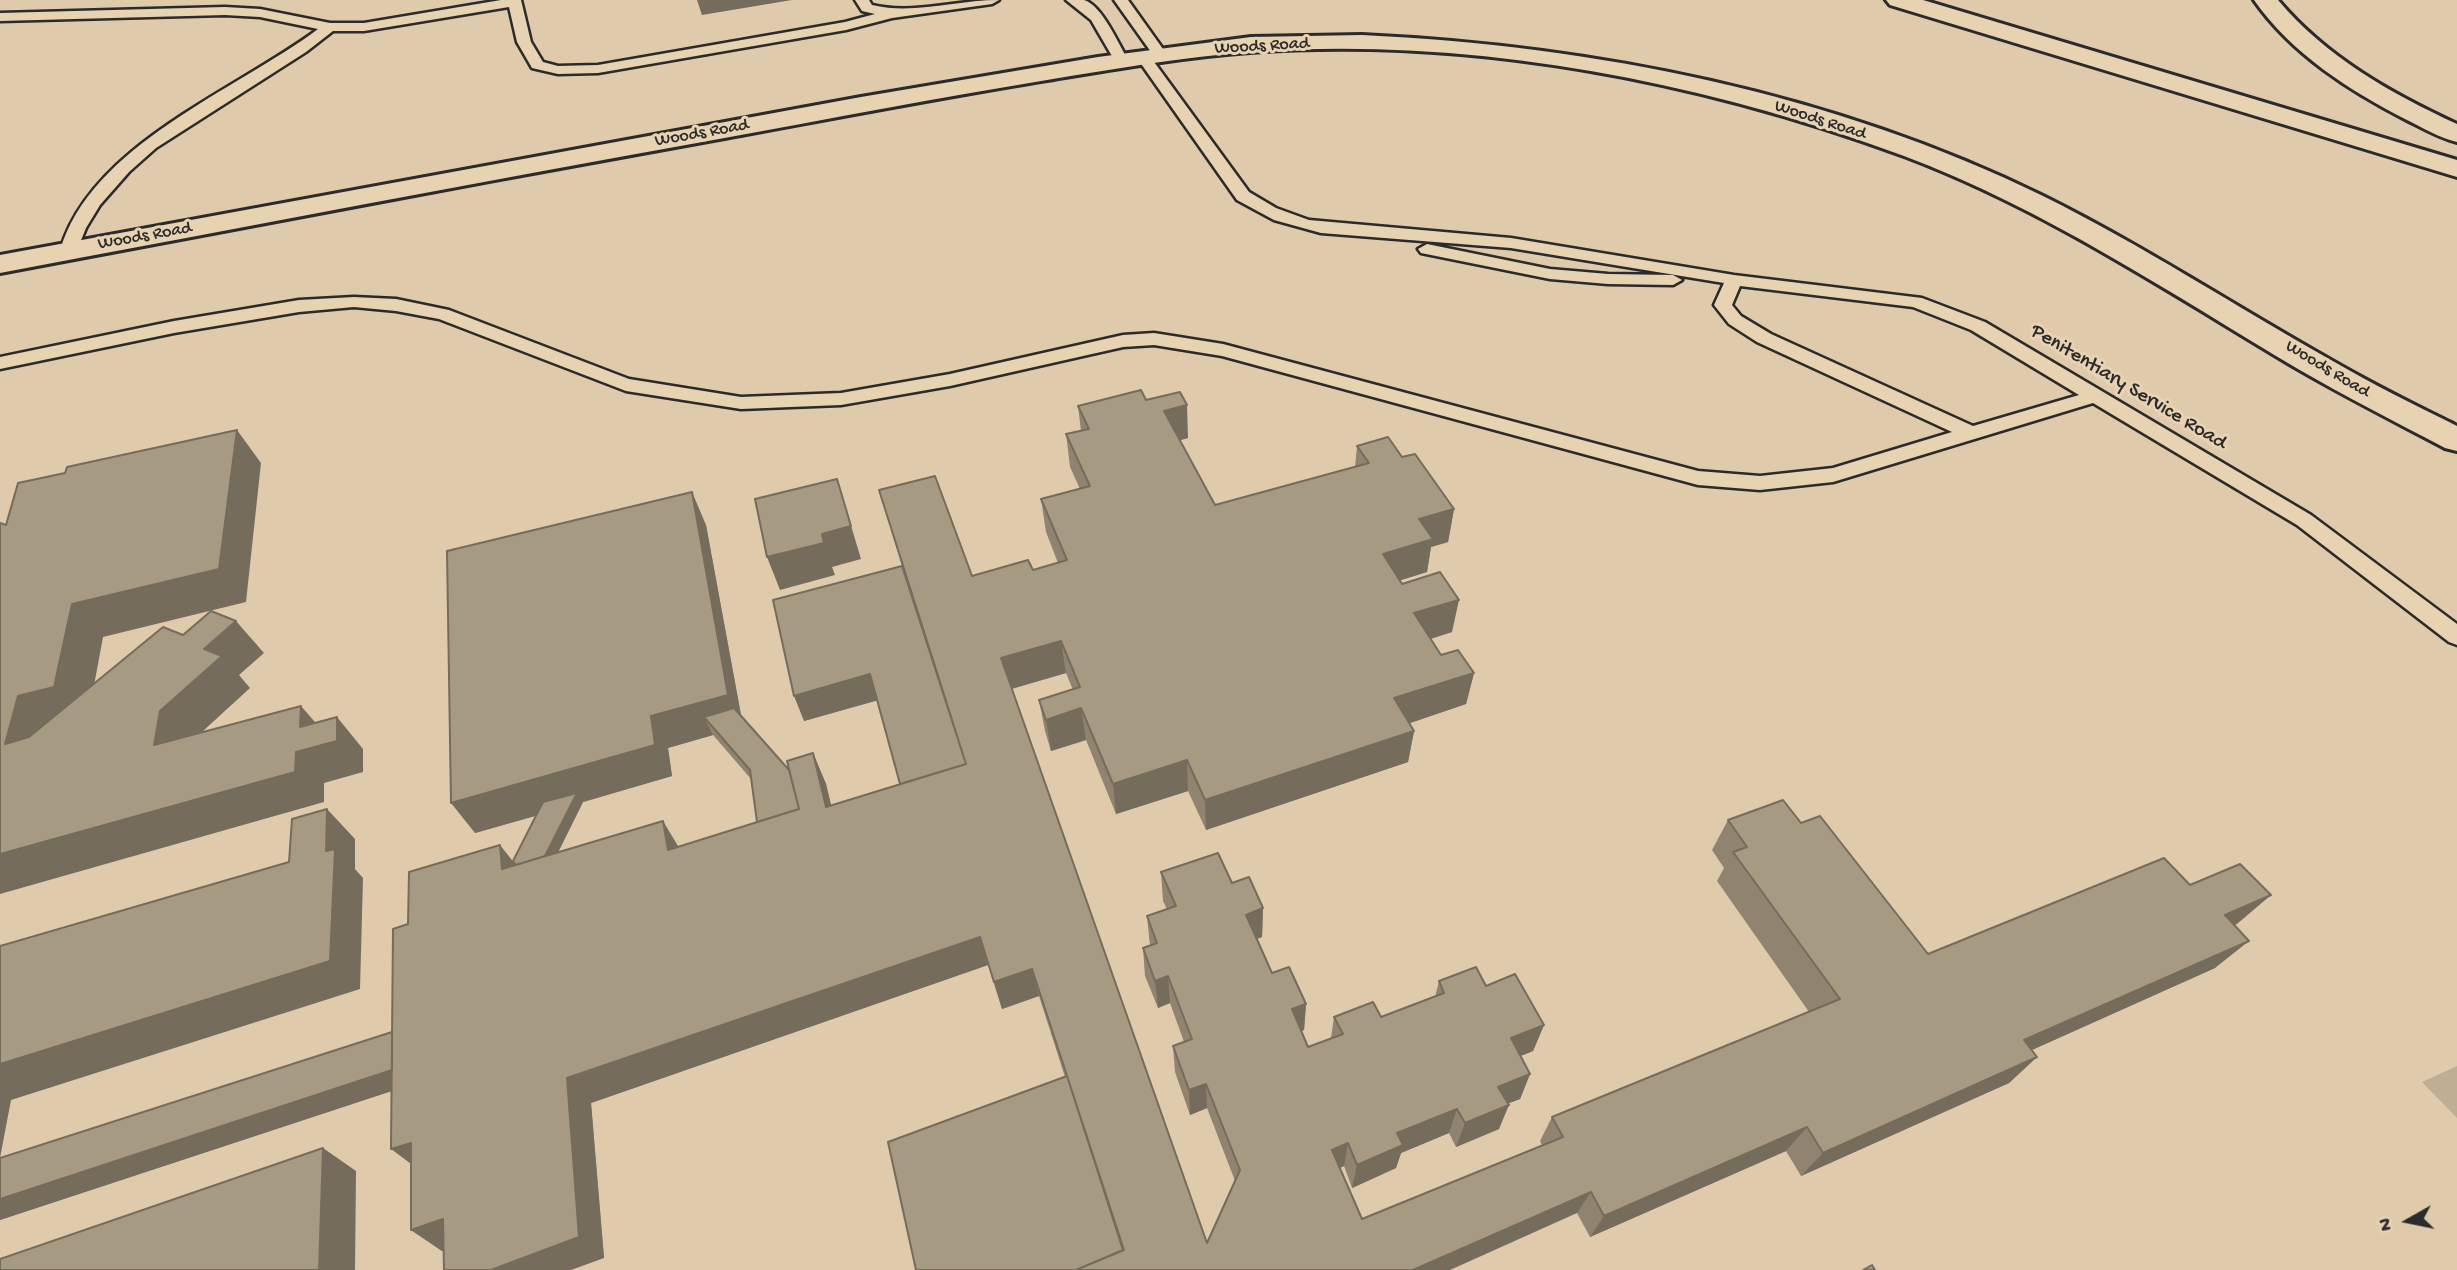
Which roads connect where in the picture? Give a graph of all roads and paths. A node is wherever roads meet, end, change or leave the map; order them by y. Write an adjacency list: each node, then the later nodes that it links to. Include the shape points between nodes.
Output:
1 (862, 0): 8 (lane, via 867,8)
2 (992, 0): 8 (lane)
3 (1073, 0): 11 (lane, via 1094,12 1100,28)
4 (1121, 0): 11 (lane)
5 (1898, 0): 13 (main road)
6 (2266, 0): 12 (main road, via 2295,32 2333,62 2399,105)
7 (514, 1): 8 (lane, via 524,42 537,65 558,70 598,69); 10 (lane, via 365,27)
8 (892, 14)
9 (0, 17): 10 (lane, via 225,11)
10 (330, 27): 14 (lane, via 288,59 150,143 123,166 87,211)
11 (1142, 58): 14 (main road, Woods Road, via 938,90); 16 (lane, Penitentiary Service Road, via 1243,196 1258,208 1307,225 1550,274); 20 (main road, Woods Road, via 1281,43 1429,46 1545,57 1673,78 1796,112 1919,153 2031,202 2151,265 2373,397)
12 (2457, 134)
13 (2457, 169)
14 (69, 251): 15 (main road, Woods Road)
15 (0, 264)
16 (1734, 280): 18 (lane, Penitentiary Service Road, via 1916,302 1943,310); 19 (lane, via 1723,305 1735,320 1764,338)
17 (0, 363): 19 (lane, via 224,318 354,302 443,314 626,386 741,403 841,399 1123,341 1154,339 1223,350 1698,478 1760,483 1833,475)
18 (2096, 396): 19 (lane); 21 (lane, Penitentiary Service Road, via 2305,520)
19 (1970, 433)
20 (2457, 440)
21 (2457, 636)

